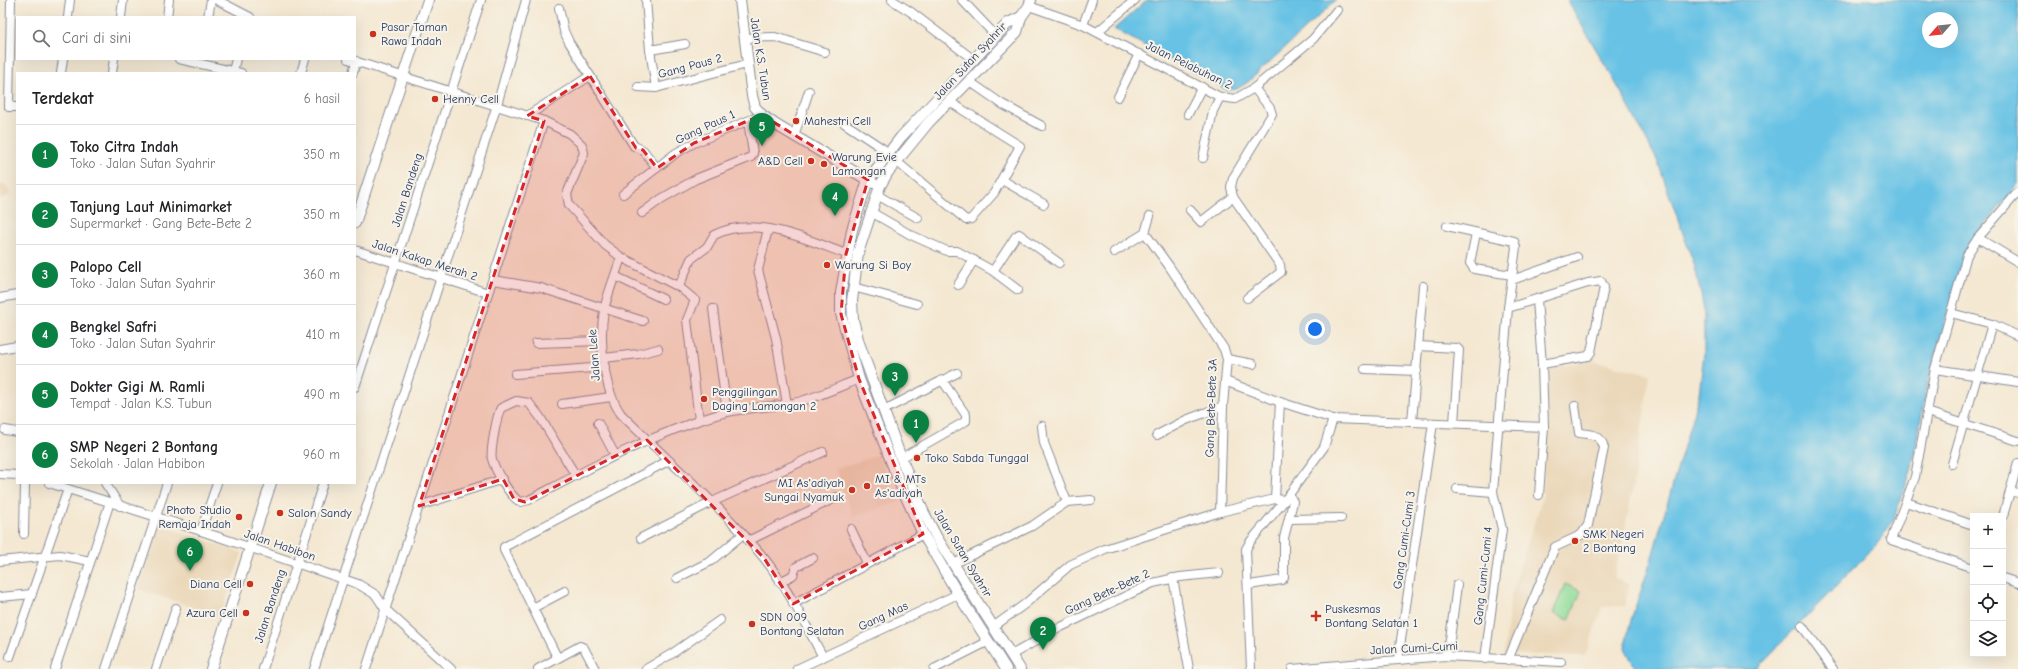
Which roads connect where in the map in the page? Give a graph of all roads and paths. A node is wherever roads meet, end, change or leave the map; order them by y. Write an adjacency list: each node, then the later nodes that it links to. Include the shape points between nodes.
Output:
1 (11, 0): 59 (street)
2 (70, 0): 19 (street)
3 (123, 0): 20 (street)
4 (169, 0): 21 (street)
5 (211, 0): 22 (street)
6 (217, 0): 23 (street)
7 (428, 0): 46 (street)
8 (481, 0): 53 (street, Jalan Bandeng)
9 (526, 0): 58 (street)
10 (646, 0): 30 (street)
11 (740, 0): 28 (street, Jalan K.S. Tubun)
12 (892, 0): 38 (street)
13 (962, 0): 27 (street)
14 (1092, 0): 25 (street)
15 (1135, 0): 26 (street)
16 (1030, 3): 24 (street); 25 (street, Jalan Pelabuhan 2)
17 (559, 8): 47 (street, via 566,36)
18 (1337, 10): 52 (street, Jalan Pelabuhan 2, via 1313,39)
19 (68, 16)
20 (121, 16)
21 (167, 16)
22 (208, 16)
23 (247, 16)
24 (1021, 17): 27 (street, Jalan Sutan Syahrir, via 1008,23); 48 (street, Jalan Sutan Syahrir, via 1017,32)
25 (1083, 25): 26 (street, Jalan Pelabuhan 2)
26 (1097, 32): 32 (street, Jalan Pelabuhan 2)
27 (996, 36): 38 (street, Jalan Sutan Syahrir)
28 (744, 38): 31 (street, via 775,37); 40 (street, Jalan K.S. Tubun)
29 (685, 44): 30 (street)
30 (650, 50): 51 (street)
31 (825, 52)
32 (1139, 54): 49 (street, Jalan Pelabuhan 2); 55 (street)
33 (63, 60): 41 (street)
34 (114, 60): 42 (street)
35 (236, 60): 43 (street)
36 (305, 60): 44 (street)
37 (352, 60): 45 (street); 46 (street)
38 (974, 60): 69 (street, Jalan Sutan Syahrir)
39 (197, 61): 43 (street)
40 (747, 64): 51 (street, Gang Paus 2); 62 (street, Jalan K.S. Tubun, via 755,107)
41 (61, 72)
42 (112, 72)
43 (237, 72)
44 (300, 72)
45 (353, 72)
46 (404, 75): 53 (street); 85 (street)
47 (590, 76): 63 (street); 72 (street, via 634,146 643,150)
48 (969, 81): 57 (street, Jalan Sutan Syahrir); 67 (street, via 1002,104)
49 (1202, 86): 56 (street, Jalan Pelabuhan 2); 61 (street)
50 (638, 87): 51 (street, Gang Paus 2)
51 (656, 88)
52 (1254, 88): 56 (street, Jalan Pelabuhan 2, via 1235,99); 78 (street, via 1272,114 1234,178 1231,187)
53 (452, 91): 58 (street); 98 (street, Jalan Bandeng)
54 (809, 91): 68 (street)
55 (1118, 97)
56 (1220, 97): 70 (street, via 1213,111)
57 (950, 102): 71 (street, Jalan Sutan Syahrir); 74 (street, via 1020,145)
58 (497, 105): 63 (street); 102 (street)
59 (13, 107): 60 (street)
60 (0, 108)
61 (1188, 114)
62 (762, 115): 65 (street, Gang Paus 1); 68 (street, Jalan K.S. Tubun)
63 (527, 116): 64 (street)
64 (544, 121): 94 (street, via 565,130 582,146 584,156 567,194 567,201 605,245); 104 (street)
65 (748, 121): 72 (street, Gang Paus 1, via 694,143); 82 (street, via 751,157 696,179)
66 (844, 123): 69 (street)
67 (1042, 126)
68 (794, 136): 73 (street, Jalan K.S. Tubun)
69 (888, 152): 73 (street, Jalan Sutan Syahrir)
70 (1203, 158)
71 (896, 161): 74 (street, via 968,220 994,193); 75 (street, Jalan Sutan Syahrir)
72 (657, 168): 77 (street, Gang Paus 1)
73 (868, 180): 75 (street, Jalan K.S. Tubun); 93 (street, Jalan Sutan Syahrir)
74 (1002, 180): 79 (street)
75 (878, 191): 81 (street, Jalan Sutan Syahrir); 84 (street)
76 (2018, 192): 90 (street)
77 (623, 194)
78 (1233, 197): 80 (street, via 1201,222); 113 (street, via 1281,269 1279,275)
79 (1044, 204)
80 (1190, 210)
81 (871, 212): 96 (street, via 911,235 947,251 957,250); 108 (street, Jalan Sutan Syahrir, via 858,253)
82 (642, 213)
83 (1150, 216): 88 (street)
84 (918, 218)
85 (356, 220)
86 (1447, 226): 89 (street)
87 (768, 229): 93 (street); 106 (street, via 739,227 714,235 707,247 691,259); 149 (street, via 758,270 776,338)
88 (1145, 233): 92 (street); 131 (street, Gang Bete-Bete 3A, via 1224,349)
89 (1476, 233): 103 (street, Gang Cumi-Cumi 4, via 1514,240 1516,247); 103 (street, via 1471,267)
90 (1978, 238): 97 (street); 120 (street, via 1967,255)
91 (356, 250): 98 (street, Jalan Kakap Merah 2)
92 (1114, 252)
93 (846, 254): 141 (street, Jalan Sutan Syahrir, via 841,314)
94 (621, 257): 101 (street, Jalan Lele); 106 (street)
95 (1576, 257): 103 (street)
96 (974, 260): 100 (street); 105 (street)
97 (2018, 262)
98 (396, 263): 102 (street, Jalan Kakap Merah 2); 145 (street, Jalan Bandeng)
99 (1059, 263): 100 (street, via 1019,234)
100 (993, 271): 109 (street)
101 (615, 276): 114 (street); 119 (street, Jalan Lele)
102 (441, 278): 110 (street, Jalan Kakap Merah 2); 228 (street)
103 (1512, 278): 117 (street, Gang Cumi-Cumi 4)
104 (493, 280): 110 (street); 119 (street, via 541,288)
105 (958, 285)
106 (678, 286): 156 (street, via 695,300 687,320)
107 (1423, 286): 127 (street)
108 (853, 287): 116 (street); 152 (street, Jalan Sutan Syahrir, via 854,320 859,343)
109 (1018, 290)
110 (488, 293): 202 (street)
111 (16, 295): 112 (street)
112 (0, 298)
113 (1247, 298)
114 (663, 299)
115 (1537, 300): 117 (street); 133 (street); 133 (street, via 1599,280 1604,284 1591,352 1588,356)
116 (917, 304)
117 (1508, 308): 161 (street, Gang Cumi-Cumi 4)
118 (713, 309): 153 (street)
119 (604, 310): 121 (street); 124 (street, Jalan Lele)
120 (1951, 313): 122 (street); 136 (street)
121 (643, 321)
122 (1992, 324): 123 (street); 140 (street)
123 (2018, 336)
124 (602, 341): 125 (street); 130 (street, Jalan Lele)
125 (536, 343)
126 (16, 346): 129 (street)
127 (1418, 346): 137 (street); 160 (street, via 1459,350)
128 (658, 348): 130 (street, via 638,354)
129 (0, 349)
130 (604, 358): 134 (street, Jalan Lele)
131 (1227, 359): 132 (street); 143 (street, Gang Bete-Bete 3A)
132 (1253, 364)
133 (1542, 364): 164 (street)
134 (605, 368): 139 (street); 146 (street, Jalan Lele)
135 (1365, 369): 137 (street)
136 (1935, 369): 140 (street); 154 (street)
137 (1417, 371): 157 (street)
138 (956, 373): 142 (street)
139 (515, 374)
140 (1978, 376): 144 (street); 162 (street)
141 (859, 379): 149 (street); 174 (street, Jalan Sutan Syahrir)
142 (942, 380): 152 (street); 172 (street, via 966,415 966,421)
143 (1225, 381): 147 (street); 150 (street, Gang Bete-Bete 3A)
144 (2018, 382)
145 (356, 384)
146 (611, 397): 148 (street); 168 (street, Jalan Lele, via 621,414)
147 (1280, 402): 155 (street); 195 (street)
148 (562, 404)
149 (787, 404): 153 (street)
150 (1223, 406): 167 (street, via 1186,420); 203 (street, Gang Bete-Bete 3A)
151 (1575, 406): 253 (street, via 1579,433 1597,436 1603,442 1604,448 1588,525 1581,535 1555,547)
152 (884, 410): 172 (street, Jalan Sutan Syahrir)
153 (727, 412): 156 (street)
154 (1927, 412): 162 (street); 200 (street, via 1918,464)
155 (1333, 419): 157 (street); 194 (street, via 1324,447)
156 (699, 420): 168 (street)
157 (1412, 422): 159 (street)
158 (598, 423): 171 (street)
159 (1433, 423): 160 (street); 252 (street, Gang Cumi-Cumi 3)
160 (1454, 423): 161 (street)
161 (1498, 424): 164 (street); 190 (street, Gang Cumi-Cumi 4)
162 (1964, 424): 169 (street); 176 (street)
163 (1042, 426): 199 (street, via 1044,443)
164 (1544, 427): 192 (street)
165 (5, 430): 166 (street)
166 (16, 432)
167 (1157, 435)
168 (647, 440): 171 (street); 173 (street, Jalan Lele)
169 (2018, 440)
170 (823, 452): 198 (street)
171 (615, 455): 179 (street)
172 (901, 458): 174 (street); 223 (street, Jalan Sutan Syahrir, via 924,513)
173 (668, 461): 198 (street, Jalan Lele); 240 (street, via 506,545 504,550)
174 (891, 462): 213 (street, Jalan Sutan Syahrir)
175 (2018, 463): 191 (street)
176 (1952, 464)
177 (0, 474): 178 (street)
178 (16, 475)
179 (576, 476): 180 (street, via 525,502 514,499); 180 (street, via 540,417 529,403 521,400 506,405 499,413 492,459)
180 (502, 479): 202 (street)
181 (25, 484): 211 (street)
182 (52, 484): 188 (street, Jalan Habibon)
183 (106, 484): 201 (street)
184 (167, 484): 205 (street)
185 (217, 484): 210 (street)
186 (271, 484): 216 (street)
187 (323, 484): 221 (street, Jalan Bandeng)
188 (68, 489): 197 (street, Jalan Habibon); 217 (street)
189 (1457, 489): 190 (street)
190 (1493, 492): 251 (street, Gang Cumi-Cumi 4, via 1502,529)
191 (2014, 492): 204 (street)
192 (1539, 495)
193 (837, 497): 215 (street)
194 (1287, 497): 195 (street); 207 (street, via 1293,502); 232 (street, via 1246,549)
195 (1275, 499): 203 (street)
196 (1092, 500): 199 (street)
197 (110, 502): 201 (street, Jalan Habibon); 220 (street)
198 (712, 502): 212 (street, Jalan Lele); 214 (street)
199 (1067, 502): 223 (street, via 1032,526)
200 (1906, 502): 208 (street); 224 (street, via 1890,540)
201 (120, 506): 205 (street, Jalan Habibon)
202 (419, 506): 241 (street)
203 (1220, 512): 244 (street, via 1105,549 1070,565 1025,604)
204 (2004, 513)
205 (156, 518): 210 (street, Jalan Habibon); 259 (street)
206 (1341, 518): 207 (street)
207 (1289, 519): 232 (street, via 1284,538 1283,579)
208 (1970, 524)
209 (851, 529): 222 (street)
210 (201, 531): 216 (street, Jalan Habibon)
211 (24, 534)
212 (742, 534): 215 (street, Jalan Lele); 226 (street, via 711,561)
213 (923, 534): 222 (street); 236 (street, Jalan Sutan Syahrir)
214 (641, 538)
215 (748, 541): 230 (street, Jalan Lele, via 764,558)
216 (250, 547): 221 (street, Jalan Habibon); 261 (street)
217 (45, 556): 219 (street); 220 (street, via 60,555); 235 (street)
218 (813, 558): 230 (street)
219 (0, 561)
220 (90, 561): 258 (street)
221 (297, 563): 228 (street, Jalan Habibon); 262 (street, Jalan Bandeng)
222 (867, 563): 238 (street)
223 (953, 564): 244 (street, Jalan Sutan Syahrir)
224 (1970, 567)
225 (1219, 573): 227 (street, Gang Bete-Bete 2)
226 (677, 578)
227 (1173, 578): 246 (street, Gang Bete-Bete 2, via 1153,583 1061,627); 273 (street)
228 (343, 579): 241 (street, Jalan Habibon, via 371,591); 263 (street)
229 (2006, 579): 231 (street)
230 (780, 582): 238 (street, Jalan Lele)
231 (2018, 583)
232 (1249, 585): 274 (street)
233 (1457, 585): 247 (street, via 1450,639)
234 (565, 591): 240 (street)
235 (32, 594): 237 (street); 248 (street)
236 (958, 594): 245 (street, Jalan Sutan Syahrir); 249 (street, Gang Mas)
237 (0, 597)
238 (793, 604): 249 (street, Jalan Lele)
239 (176, 608): 260 (street)
240 (533, 608): 250 (street)
241 (385, 609): 264 (street); 265 (street, Jalan Habibon)
242 (720, 620): 268 (street)
243 (1802, 626): 277 (street)
244 (992, 627): 246 (street, Jalan Sutan Syahrir)
245 (988, 642): 270 (street); 271 (street, Jalan Sutan Syahrir)
246 (1011, 655): 272 (street, Jalan Sutan Syahrir)
247 (1445, 656): 251 (street, Jalan Cumi-Cumi); 252 (street, Jalan Cumi-Cumi)
248 (10, 657)
249 (823, 657): 269 (street, Gang Mas)
250 (557, 658): 266 (street); 267 (street, via 582,646)
251 (1485, 659): 253 (street, Jalan Cumi-Cumi)
252 (1398, 660): 256 (street, Jalan Cumi-Cumi)
253 (1508, 660): 254 (street, Jalan Cumi-Cumi)
254 (1541, 661): 255 (street, Jalan Cumi-Cumi); 276 (street)
255 (1561, 662)
256 (1334, 667): 257 (street, Jalan Cumi-Cumi)
257 (1305, 668): 275 (street, Jalan Cumi-Cumi)
258 (55, 669)
259 (106, 669)
260 (156, 669)
261 (210, 669)
262 (263, 669)
263 (314, 669)
264 (366, 669)
265 (452, 669)
266 (538, 669)
267 (595, 669)
268 (646, 669)
269 (797, 669)
270 (934, 669)
271 (1006, 669)
272 (1020, 669)
273 (1189, 669)
274 (1251, 669)
275 (1292, 669)
276 (1538, 669)
277 (1833, 669)

